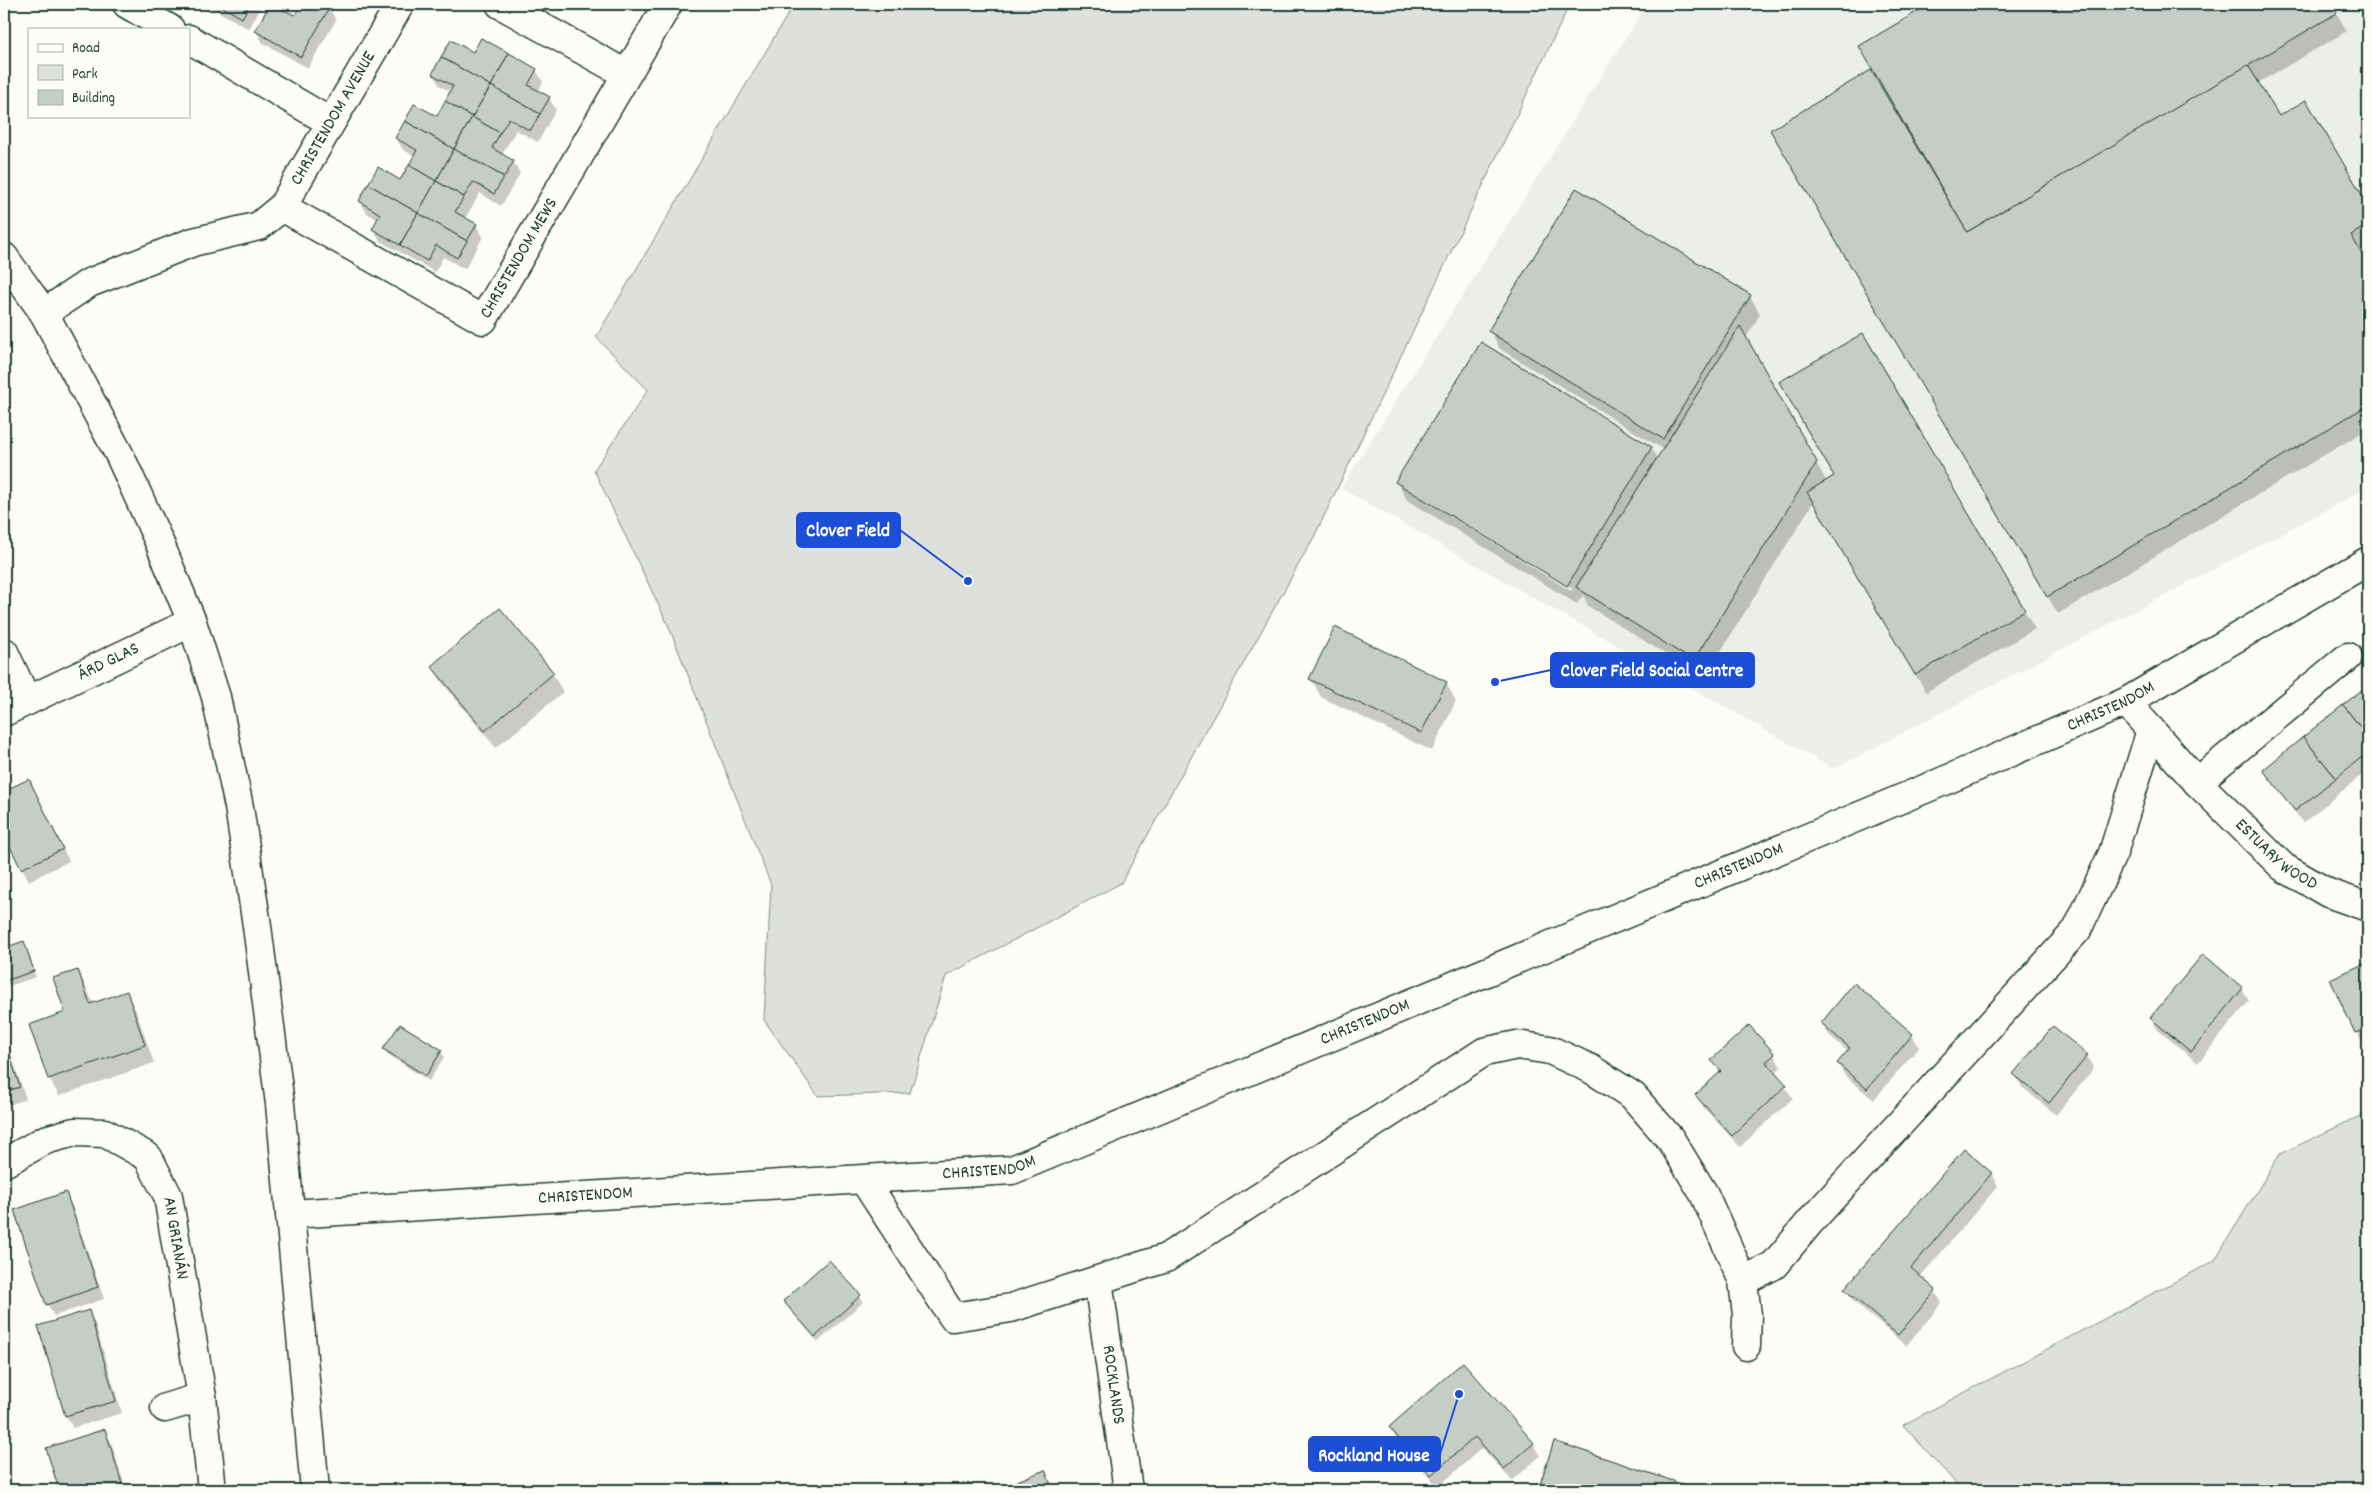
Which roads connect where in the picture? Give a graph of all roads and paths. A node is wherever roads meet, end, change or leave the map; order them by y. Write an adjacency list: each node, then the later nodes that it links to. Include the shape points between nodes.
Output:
1 (127, 4): 5 (street)
2 (400, 4): 8 (street, CHRISTENDOM AVENUE)
3 (500, 4): 7 (street)
4 (668, 4): 7 (street, CHRISTENDOM MEWS)
5 (168, 28)
6 (190, 41): 8 (street)
7 (626, 74): 9 (street, CHRISTENDOM MEWS, via 483,320)
8 (330, 122): 9 (street, CHRISTENDOM AVENUE)
9 (282, 207): 11 (street, CHRISTENDOM AVENUE, via 259,226 192,242 89,283)
10 (4, 256): 11 (street)
11 (44, 313): 13 (street, via 120,456)
12 (2368, 561): 16 (street, CHRISTENDOM)
13 (192, 622): 17 (street, ÁRD GLAS); 23 (street, via 216,696 239,807 280,1104)
14 (4, 652): 17 (street, ÁRD GLAS)
15 (2348, 657): 19 (street)
16 (2126, 702): 18 (street, ESTUARY WOOD); 22 (street, CHRISTENDOM, via 1012,1170)
17 (15, 707)
18 (2150, 730): 19 (street, ESTUARY WOOD); 25 (street, via 2112,853 2078,930 1810,1222 1774,1266)
19 (2197, 782): 20 (street, ESTUARY WOOD, via 2283,867 2328,893)
20 (2368, 907)
21 (4, 1163): 27 (street, AN GRIANÁN, via 45,1140 74,1132 105,1133 148,1157 168,1196)
22 (864, 1180): 23 (street, CHRISTENDOM); 24 (street, via 953,1317 1011,1308)
23 (290, 1214): 30 (street)
24 (1098, 1280): 25 (street, via 1166,1258 1484,1052 1517,1046 1550,1050 1591,1069 1633,1096 1671,1140 1704,1194); 31 (street, ROCKLANDS)
25 (1743, 1282): 26 (street)
26 (1746, 1346)
27 (202, 1397): 28 (street); 29 (street, AN GRIANÁN)
28 (165, 1408)
29 (211, 1480)
30 (315, 1490)
31 (1128, 1490)

